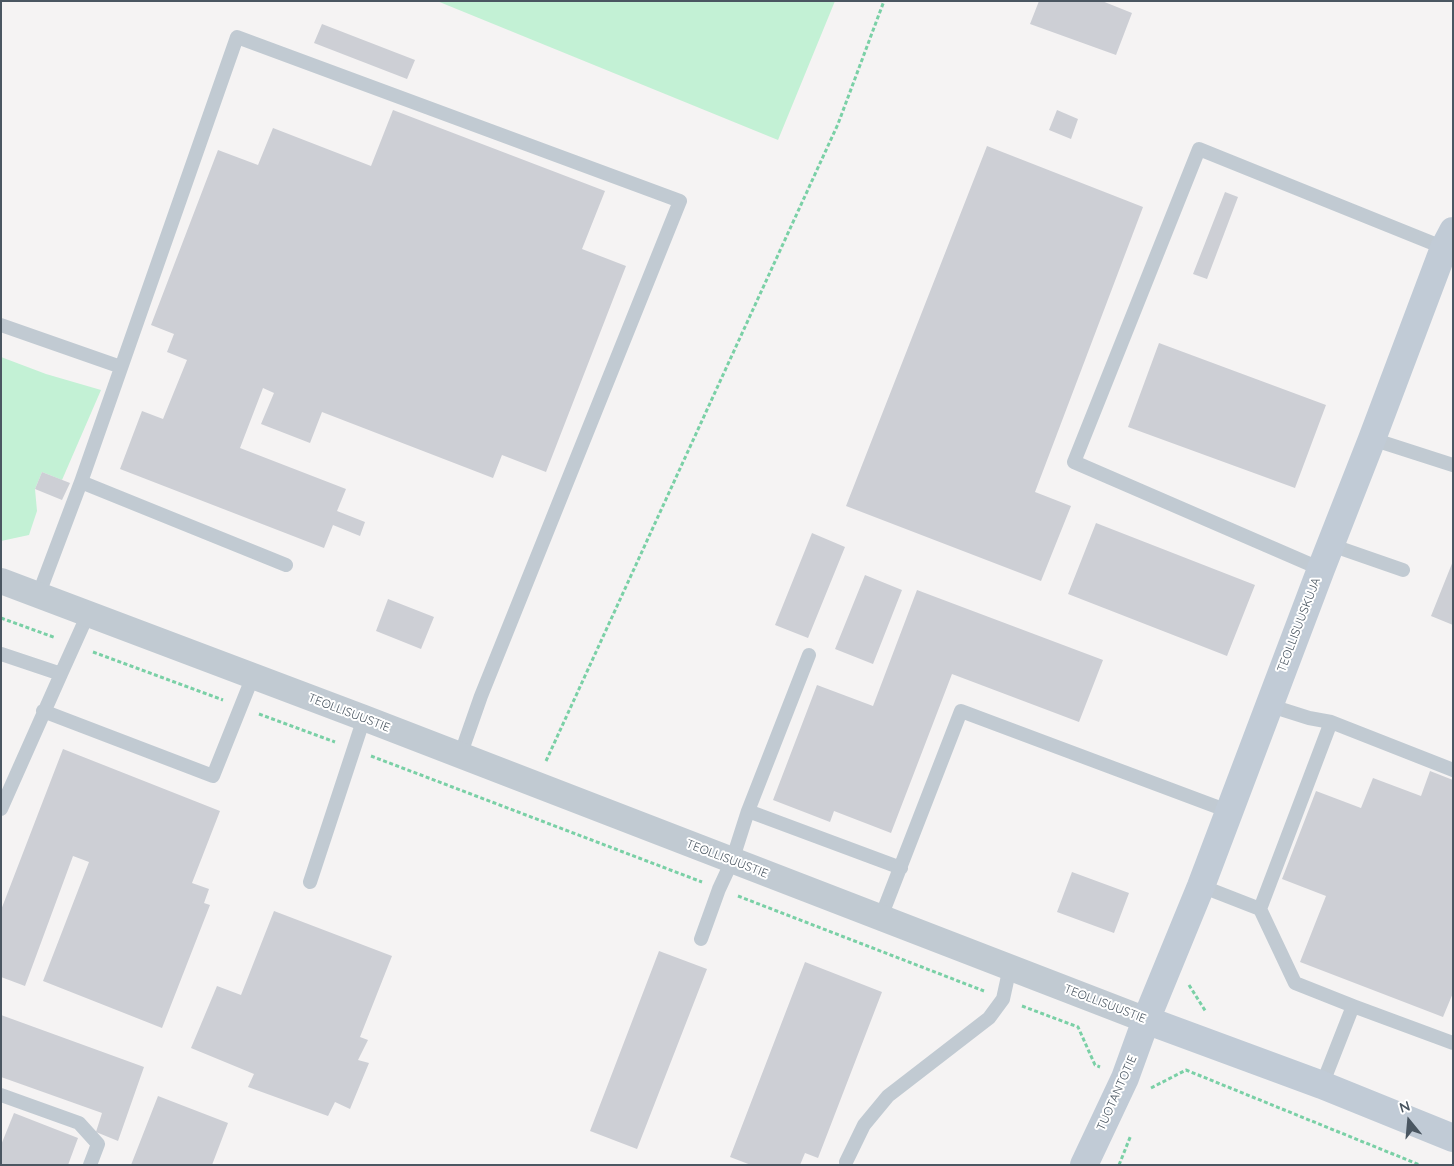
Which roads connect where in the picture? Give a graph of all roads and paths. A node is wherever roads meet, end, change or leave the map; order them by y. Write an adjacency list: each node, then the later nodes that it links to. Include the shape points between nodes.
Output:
1 (884, 1): 24 (path, via 838,124)
2 (1450, 243): 5 (street, TEOLLISUUSKUJA); 8 (lane, via 1199,149 1074,462)
3 (1, 325): 4 (lane)
4 (121, 368): 7 (lane); 22 (lane, via 237,37 680,201 484,686)
5 (1372, 439): 6 (lane); 8 (street, TEOLLISUUSKUJA)
6 (1453, 465)
7 (81, 482): 9 (lane); 12 (lane)
8 (1326, 557): 10 (lane); 18 (street, TEOLLISUUSKUJA)
9 (286, 565)
10 (1403, 570)
11 (1, 582): 12 (street, TEOLLISUUSTIE)
12 (38, 596): 13 (street, TEOLLISUUSTIE)
13 (88, 614): 16 (lane); 17 (street, TEOLLISUUSTIE)
14 (1, 654): 16 (lane)
15 (809, 655): 26 (lane)
16 (61, 674): 19 (lane)
17 (253, 676): 19 (lane, via 213,776); 20 (street, TEOLLISUUSTIE)
18 (1268, 705): 21 (lane); 27 (street, TEOLLISUUSKUJA)
19 (44, 711): 25 (lane)
20 (364, 718): 22 (street, TEOLLISUUSTIE); 30 (lane)
21 (1331, 722): 23 (lane); 32 (lane)
22 (460, 756): 24 (street, TEOLLISUUSTIE)
23 (1453, 770)
24 (535, 785): 28 (street, TEOLLISUUSTIE)
25 (1, 809)
26 (748, 810): 28 (lane); 29 (lane)
27 (1228, 811): 29 (lane, via 961,711); 31 (street, TEOLLISUUSKUJA)
28 (732, 860): 33 (street, TEOLLISUUSTIE); 34 (lane)
29 (901, 868): 33 (lane)
30 (310, 882)
31 (1201, 886): 32 (lane); 37 (street, TEOLLISUUSKUJA)
32 (1260, 909): 36 (lane, via 1295,983)
33 (880, 918): 35 (street, TEOLLISUUSTIE)
34 (701, 939)
35 (1010, 967): 37 (street, TEOLLISUUSTIE); 42 (lane, via 1003,999 989,1018 888,1096 864,1125)
36 (1353, 1006): 38 (lane); 39 (lane)
37 (1146, 1020): 39 (street, TEOLLISUUSTIE); 44 (street, TUOTANTOTIE, via 1125,1078)
38 (1453, 1043)
39 (1322, 1085): 41 (street, TEOLLISUUSTIE)
40 (1, 1095): 43 (lane, via 79,1123 98,1144)
41 (1453, 1138)
42 (846, 1162)
43 (90, 1165)
44 (1084, 1165)

